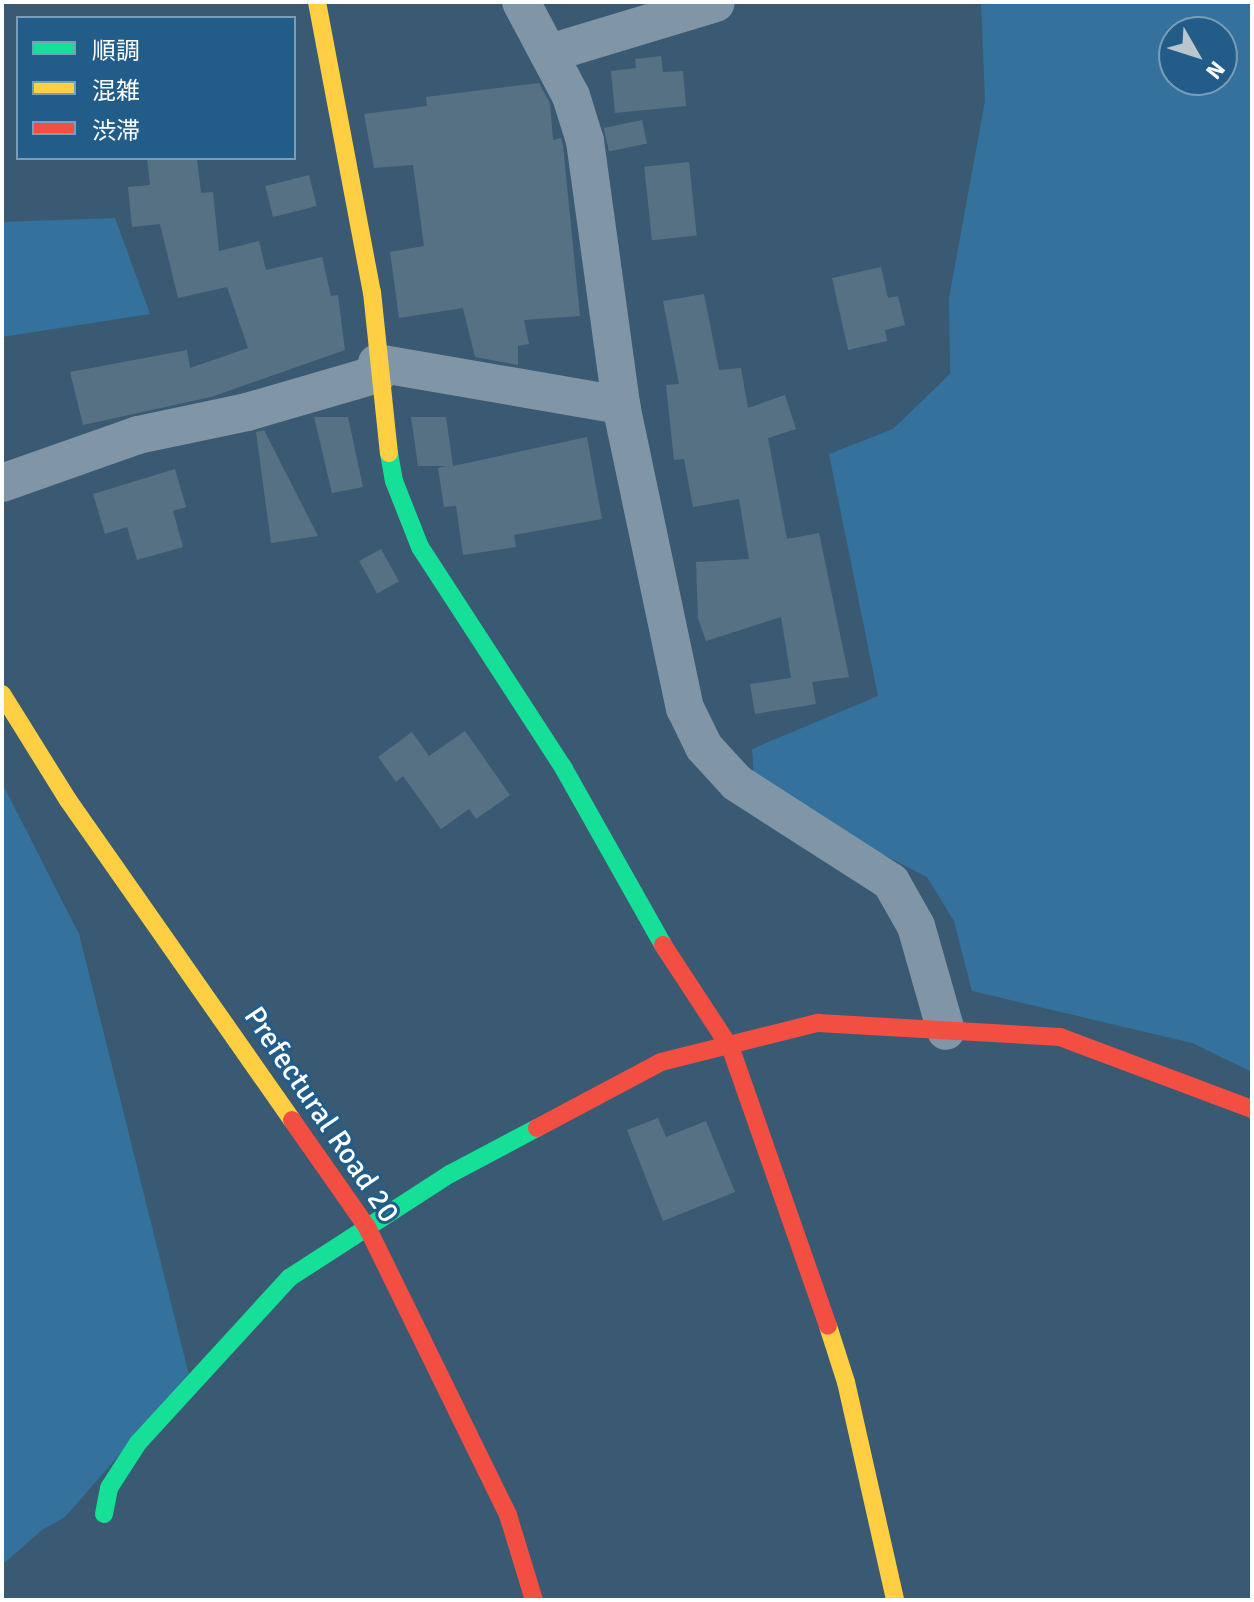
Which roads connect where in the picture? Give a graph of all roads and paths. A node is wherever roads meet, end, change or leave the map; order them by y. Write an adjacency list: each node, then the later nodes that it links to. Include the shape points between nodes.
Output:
1 (317, 2): 5 (street, via 372,292)
2 (521, 2): 4 (street)
3 (716, 3): 4 (street)
4 (550, 53): 6 (street, via 585,141)
5 (378, 369): 6 (street); 7 (street, via 247,412 138,435); 10 (street, via 394,481 420,547 564,769 656,933)
6 (621, 405): 9 (street, via 685,708 704,747 737,783 891,882 916,926)
7 (2, 483)
8 (2, 694): 12 (street, Prefectural Road 20, via 68,800)
9 (946, 1031): 10 (street, via 818,1023); 11 (street, via 1060,1037)
10 (731, 1049): 12 (street, via 661,1062 595,1094); 15 (street, via 790,1206 846,1382)
11 (1252, 1109)
12 (367, 1227): 13 (street, via 349,1244 289,1278 138,1443 109,1488); 14 (street, Prefectural Road 20, via 508,1515)
13 (104, 1514)
14 (534, 1600)
15 (895, 1600)

